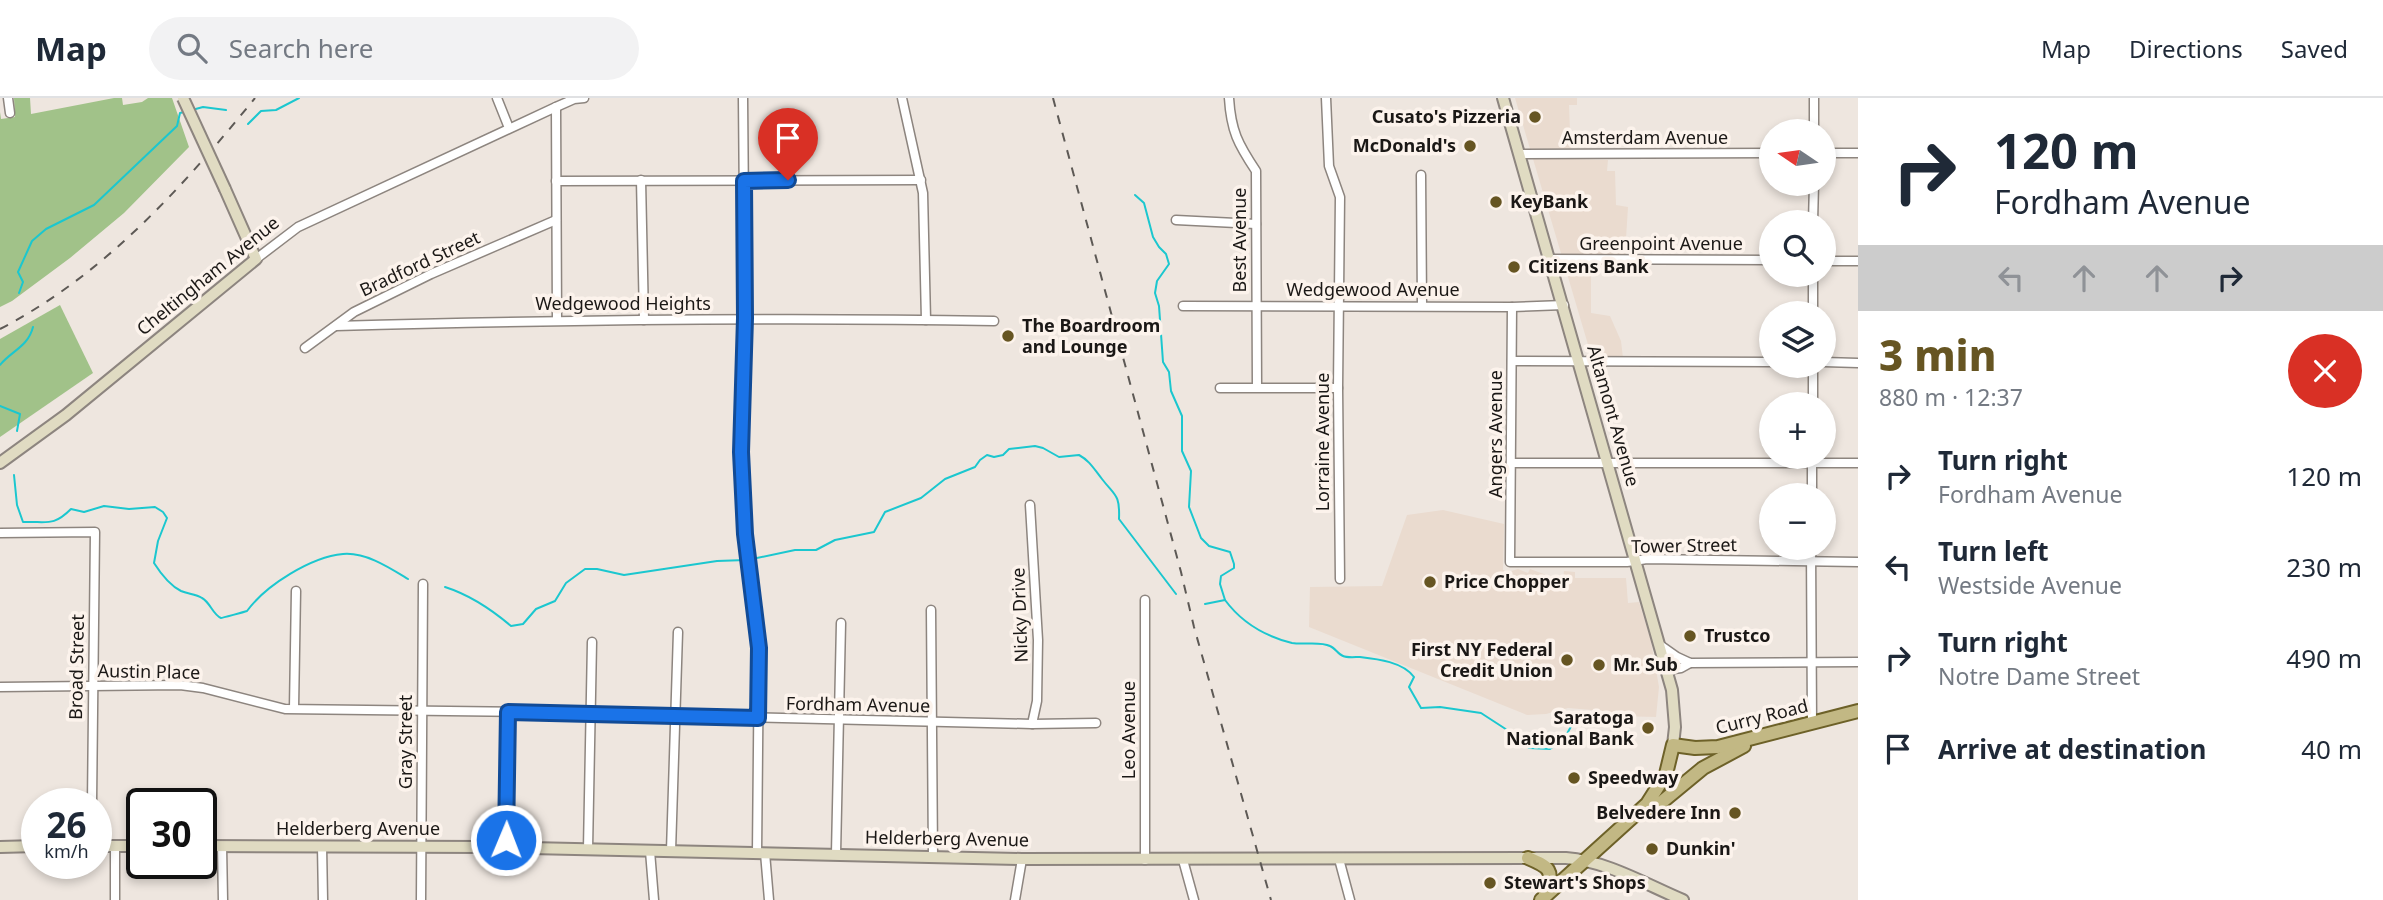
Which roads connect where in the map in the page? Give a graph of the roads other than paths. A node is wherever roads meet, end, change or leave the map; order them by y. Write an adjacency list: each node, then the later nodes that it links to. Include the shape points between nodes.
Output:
1 (8, 98): 12 (street)
2 (183, 98): 27 (street, bridge)
3 (497, 98): 14 (street)
4 (578, 98): 11 (street, Cheltingham Avenue)
5 (743, 98): 23 (street)
6 (902, 98): 21 (street)
7 (1229, 98): 26 (street, Best Avenue, via 1230,121 1256,171)
8 (1326, 98): 33 (street, Lorraine Avenue, via 1329,166 1340,197)
9 (1503, 98): 18 (street, Altamont Avenue)
10 (1814, 98): 13 (street)
11 (556, 107): 14 (street, Cheltingham Avenue); 22 (street)
12 (10, 113)
13 (1814, 119)
14 (509, 128): 27 (street, Cheltingham Avenue, via 298,227)
15 (1759, 153): 18 (street, Amsterdam Avenue)
16 (1836, 153): 17 (street)
17 (1858, 153)
18 (1519, 154): 28 (street, Altamont Avenue)
19 (1421, 175): 34 (street)
20 (641, 180): 22 (street); 23 (street); 40 (street)
21 (920, 180): 23 (street); 41 (street)
22 (556, 181): 24 (street)
23 (744, 181): 38 (street)
24 (556, 220): 39 (street); 43 (street, Bradford Street, via 431,274)
25 (1176, 220): 26 (street)
26 (1256, 224): 32 (street, Best Avenue)
27 (256, 259): 56 (street, Cheltingham Avenue)
28 (1550, 259): 29 (street, Greenpoint Avenue); 35 (street, Altamont Avenue)
29 (1759, 260)
30 (1836, 261): 31 (street)
31 (1858, 261)
32 (1256, 305): 33 (street, Wedgewood Avenue); 36 (street, Wedgewood Avenue); 50 (street, Best Avenue)
33 (1341, 305): 34 (street, Wedgewood Avenue); 52 (street, Lorraine Avenue)
34 (1422, 305): 37 (street, Wedgewood Avenue)
35 (1564, 305): 37 (street, Wedgewood Avenue); 46 (street, Altamont Avenue)
36 (1183, 306)
37 (1511, 307): 45 (street, Angers Avenue)
38 (745, 318): 40 (street, Wedgewood Heights); 41 (street, Wedgewood Heights); 86 (street, via 741,452 759,648)
39 (557, 320): 40 (street, Wedgewood Heights); 43 (street, Wedgewood Heights)
40 (644, 320)
41 (926, 320): 42 (street, Wedgewood Heights)
42 (994, 321)
43 (335, 326): 44 (street, Bradford Street)
44 (305, 348)
45 (1512, 361): 46 (street); 57 (street, Angers Avenue)
46 (1580, 362): 47 (street); 54 (street, Altamont Avenue)
47 (1759, 362)
48 (1836, 362): 49 (street)
49 (1858, 363)
50 (1257, 387): 51 (street); 52 (street)
51 (1220, 388)
52 (1338, 388): 65 (street, Lorraine Avenue)
53 (1759, 461): 54 (street)
54 (1609, 462): 57 (street); 62 (street, Altamont Avenue)
55 (1836, 462): 58 (street)
56 (0, 463)
57 (1511, 463): 61 (street, Angers Avenue)
58 (1858, 463)
59 (1030, 505): 91 (street, Nicky Drive, via 1038,640)
60 (0, 533): 78 (street, Broad Street, via 95,532)
61 (1510, 562): 62 (street, Tower Street)
62 (1635, 562): 63 (street, Tower Street); 73 (street, Altamont Avenue)
63 (1810, 562): 64 (street, Tower Street); 76 (street)
64 (1858, 562)
65 (1340, 579)
66 (423, 584): 81 (street, Gray Street)
67 (296, 591): 80 (street)
68 (1145, 600): 115 (street, Leo Avenue)
69 (932, 610): 88 (street)
70 (841, 623): 87 (street)
71 (678, 632): 85 (street)
72 (592, 642): 84 (street)
73 (1660, 645): 75 (street); 77 (street, Altamont Avenue)
74 (1858, 662): 76 (street)
75 (1690, 663): 76 (street); 77 (street)
76 (1811, 663): 90 (street)
77 (1667, 670): 93 (street, Altamont Avenue, via 1674,701)
78 (92, 686): 79 (street, Austin Place); 80 (street, Austin Place, via 180,685); 94 (street, Broad Street)
79 (0, 687)
80 (294, 708): 81 (street, Austin Place)
81 (422, 710): 83 (street, Fordham Avenue); 103 (street, Gray Street)
82 (1858, 711): 90 (main road, Curry Road)
83 (508, 712): 84 (street, Fordham Avenue); 104 (street)
84 (592, 713): 85 (street, Fordham Avenue); 105 (street)
85 (675, 716): 86 (street, Fordham Avenue); 107 (street)
86 (758, 718): 87 (street, Fordham Avenue); 108 (street)
87 (839, 719): 88 (street, Fordham Avenue); 109 (street)
88 (932, 722): 91 (street, Fordham Avenue); 110 (street)
89 (1096, 723): 91 (street, Fordham Avenue)
90 (1812, 723): 92 (main road, Curry Road)
91 (1032, 724)
92 (1760, 737): 93 (main road, Curry Road, via 1718,747); 95 (main road, via 1703,768)
93 (1673, 745): 95 (main road, via 1657,790)
94 (92, 788)
95 (1634, 818): 114 (main road)
96 (0, 846): 97 (street)
97 (21, 846)
98 (115, 846): 99 (street); 118 (street)
99 (126, 846)
100 (217, 846): 101 (street, Helderberg Avenue)
101 (222, 846): 102 (street, Helderberg Avenue); 119 (street)
102 (322, 846): 103 (street, Helderberg Avenue); 120 (street)
103 (421, 846): 104 (street, Helderberg Avenue); 121 (street, Gray Street)
104 (506, 847): 105 (street, Helderberg Avenue)
105 (588, 849): 106 (street, Helderberg Avenue)
106 (650, 851): 107 (street, Helderberg Avenue); 122 (street)
107 (671, 851): 108 (street, Helderberg Avenue)
108 (761, 853): 109 (street, Helderberg Avenue); 123 (street)
109 (836, 854): 110 (street, Helderberg Avenue)
110 (933, 857): 112 (street, Helderberg Avenue)
111 (1528, 858): 113 (street, Helderberg Avenue); 114 (street, Helderberg Avenue); 117 (main road, via 1549,871 1550,882)
112 (1022, 859): 115 (street, Helderberg Avenue); 124 (street)
113 (1339, 859): 116 (street, Helderberg Avenue); 126 (street)
114 (1586, 859): 117 (main road); 127 (street, Helderberg Avenue)
115 (1144, 860): 116 (street, Helderberg Avenue)
116 (1183, 860): 125 (street)
117 (1542, 899)
118 (115, 900)
119 (223, 900)
120 (323, 900)
121 (421, 900)
122 (653, 900)
123 (769, 900)
124 (1015, 900)
125 (1194, 900)
126 (1350, 900)
127 (1683, 900)

